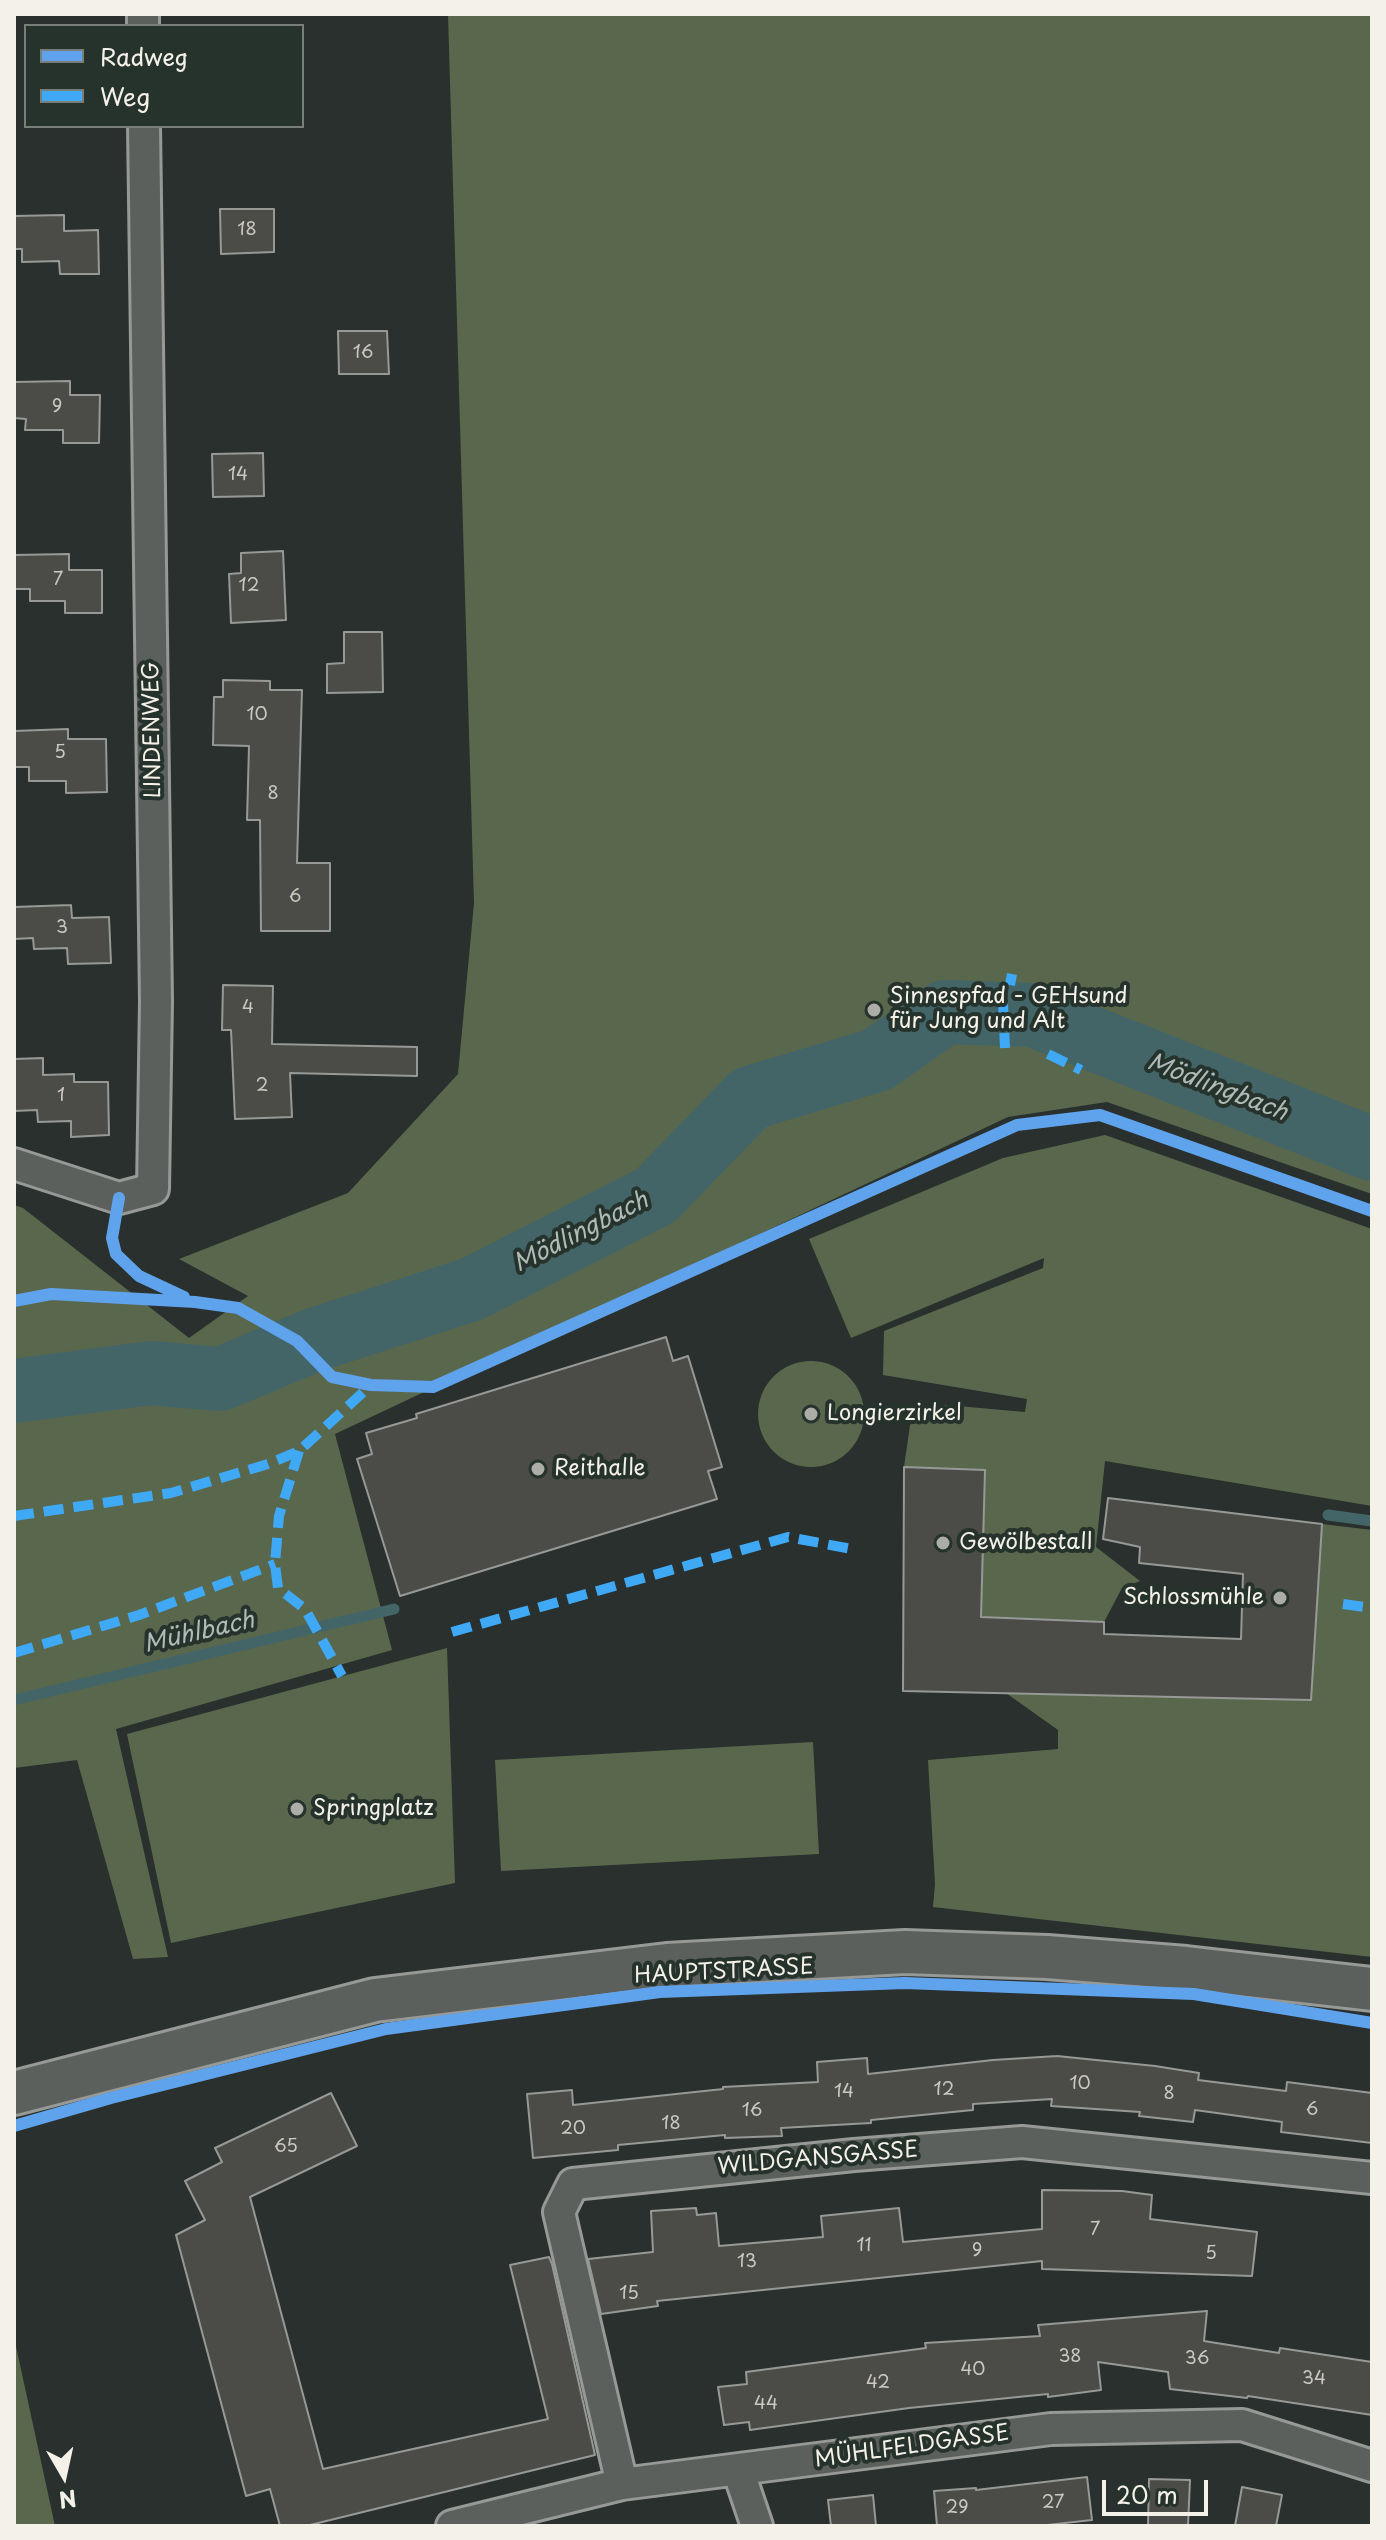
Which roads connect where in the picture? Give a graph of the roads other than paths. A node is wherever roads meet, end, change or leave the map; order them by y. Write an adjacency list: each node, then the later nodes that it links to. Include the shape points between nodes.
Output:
1 (144, 128): 2 (street, LINDENWEG, via 156,1001 153,1189 119,1198)
2 (14, 1164)
3 (1372, 1989): 4 (street, HAUPTSTRASSE, via 1186,1968 952,1953 667,1965 375,2000)
4 (14, 2093)
5 (1372, 2178): 8 (street, WILDGANSGASSE, via 1022,2142 573,2184 559,2212)
6 (1372, 2466): 7 (street, MÜHLFELDGASSE, via 1242,2425 1051,2429)
7 (738, 2470): 8 (street, MÜHLFELDGASSE); 10 (street)
8 (622, 2484): 9 (street, MÜHLFELDGASSE)
9 (452, 2526)
10 (757, 2526)

